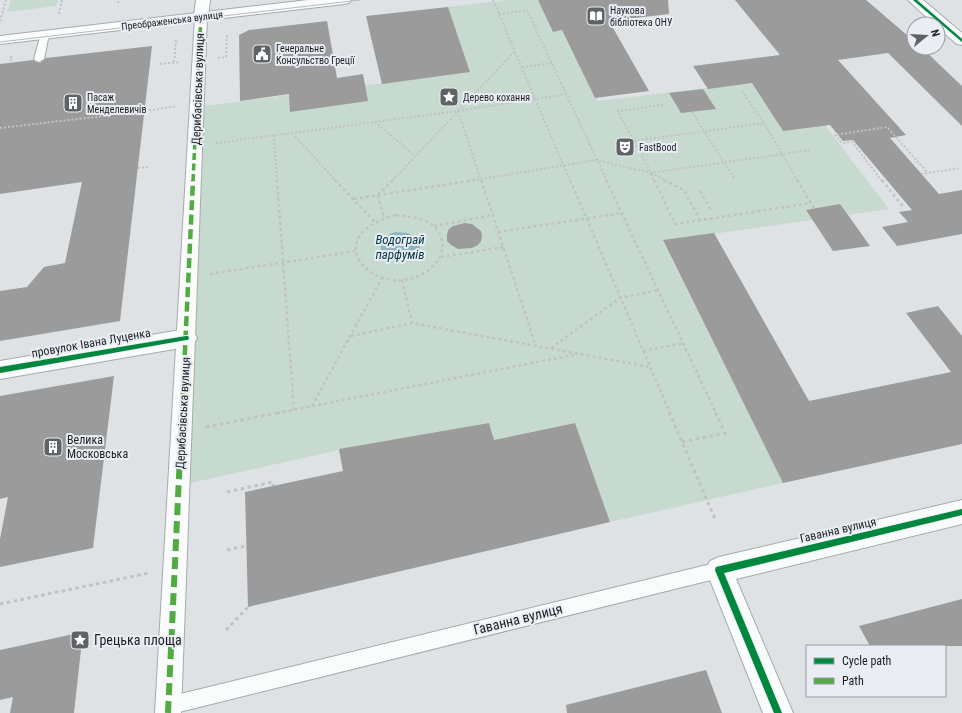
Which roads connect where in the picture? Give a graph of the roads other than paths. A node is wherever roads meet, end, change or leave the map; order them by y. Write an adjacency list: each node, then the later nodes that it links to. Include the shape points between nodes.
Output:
1 (344, 0): 3 (street, Преображенська вулиця)
2 (915, 0): 6 (street)
3 (202, 8): 4 (street, Преображенська вулиця); 8 (street, Дерибасівська вулиця)
4 (45, 34): 5 (street, Преображенська вулиця); 7 (lane)
5 (0, 40)
6 (962, 41)
7 (40, 59)
8 (186, 338): 9 (street, провулок Івана Луценка); 12 (street, Дерибасівська вулиця)
9 (0, 370)
10 (962, 512): 11 (street, Гаванна вулиця)
11 (719, 570): 12 (lane, Гаванна вулиця); 13 (street)
12 (168, 710)
13 (778, 713)

